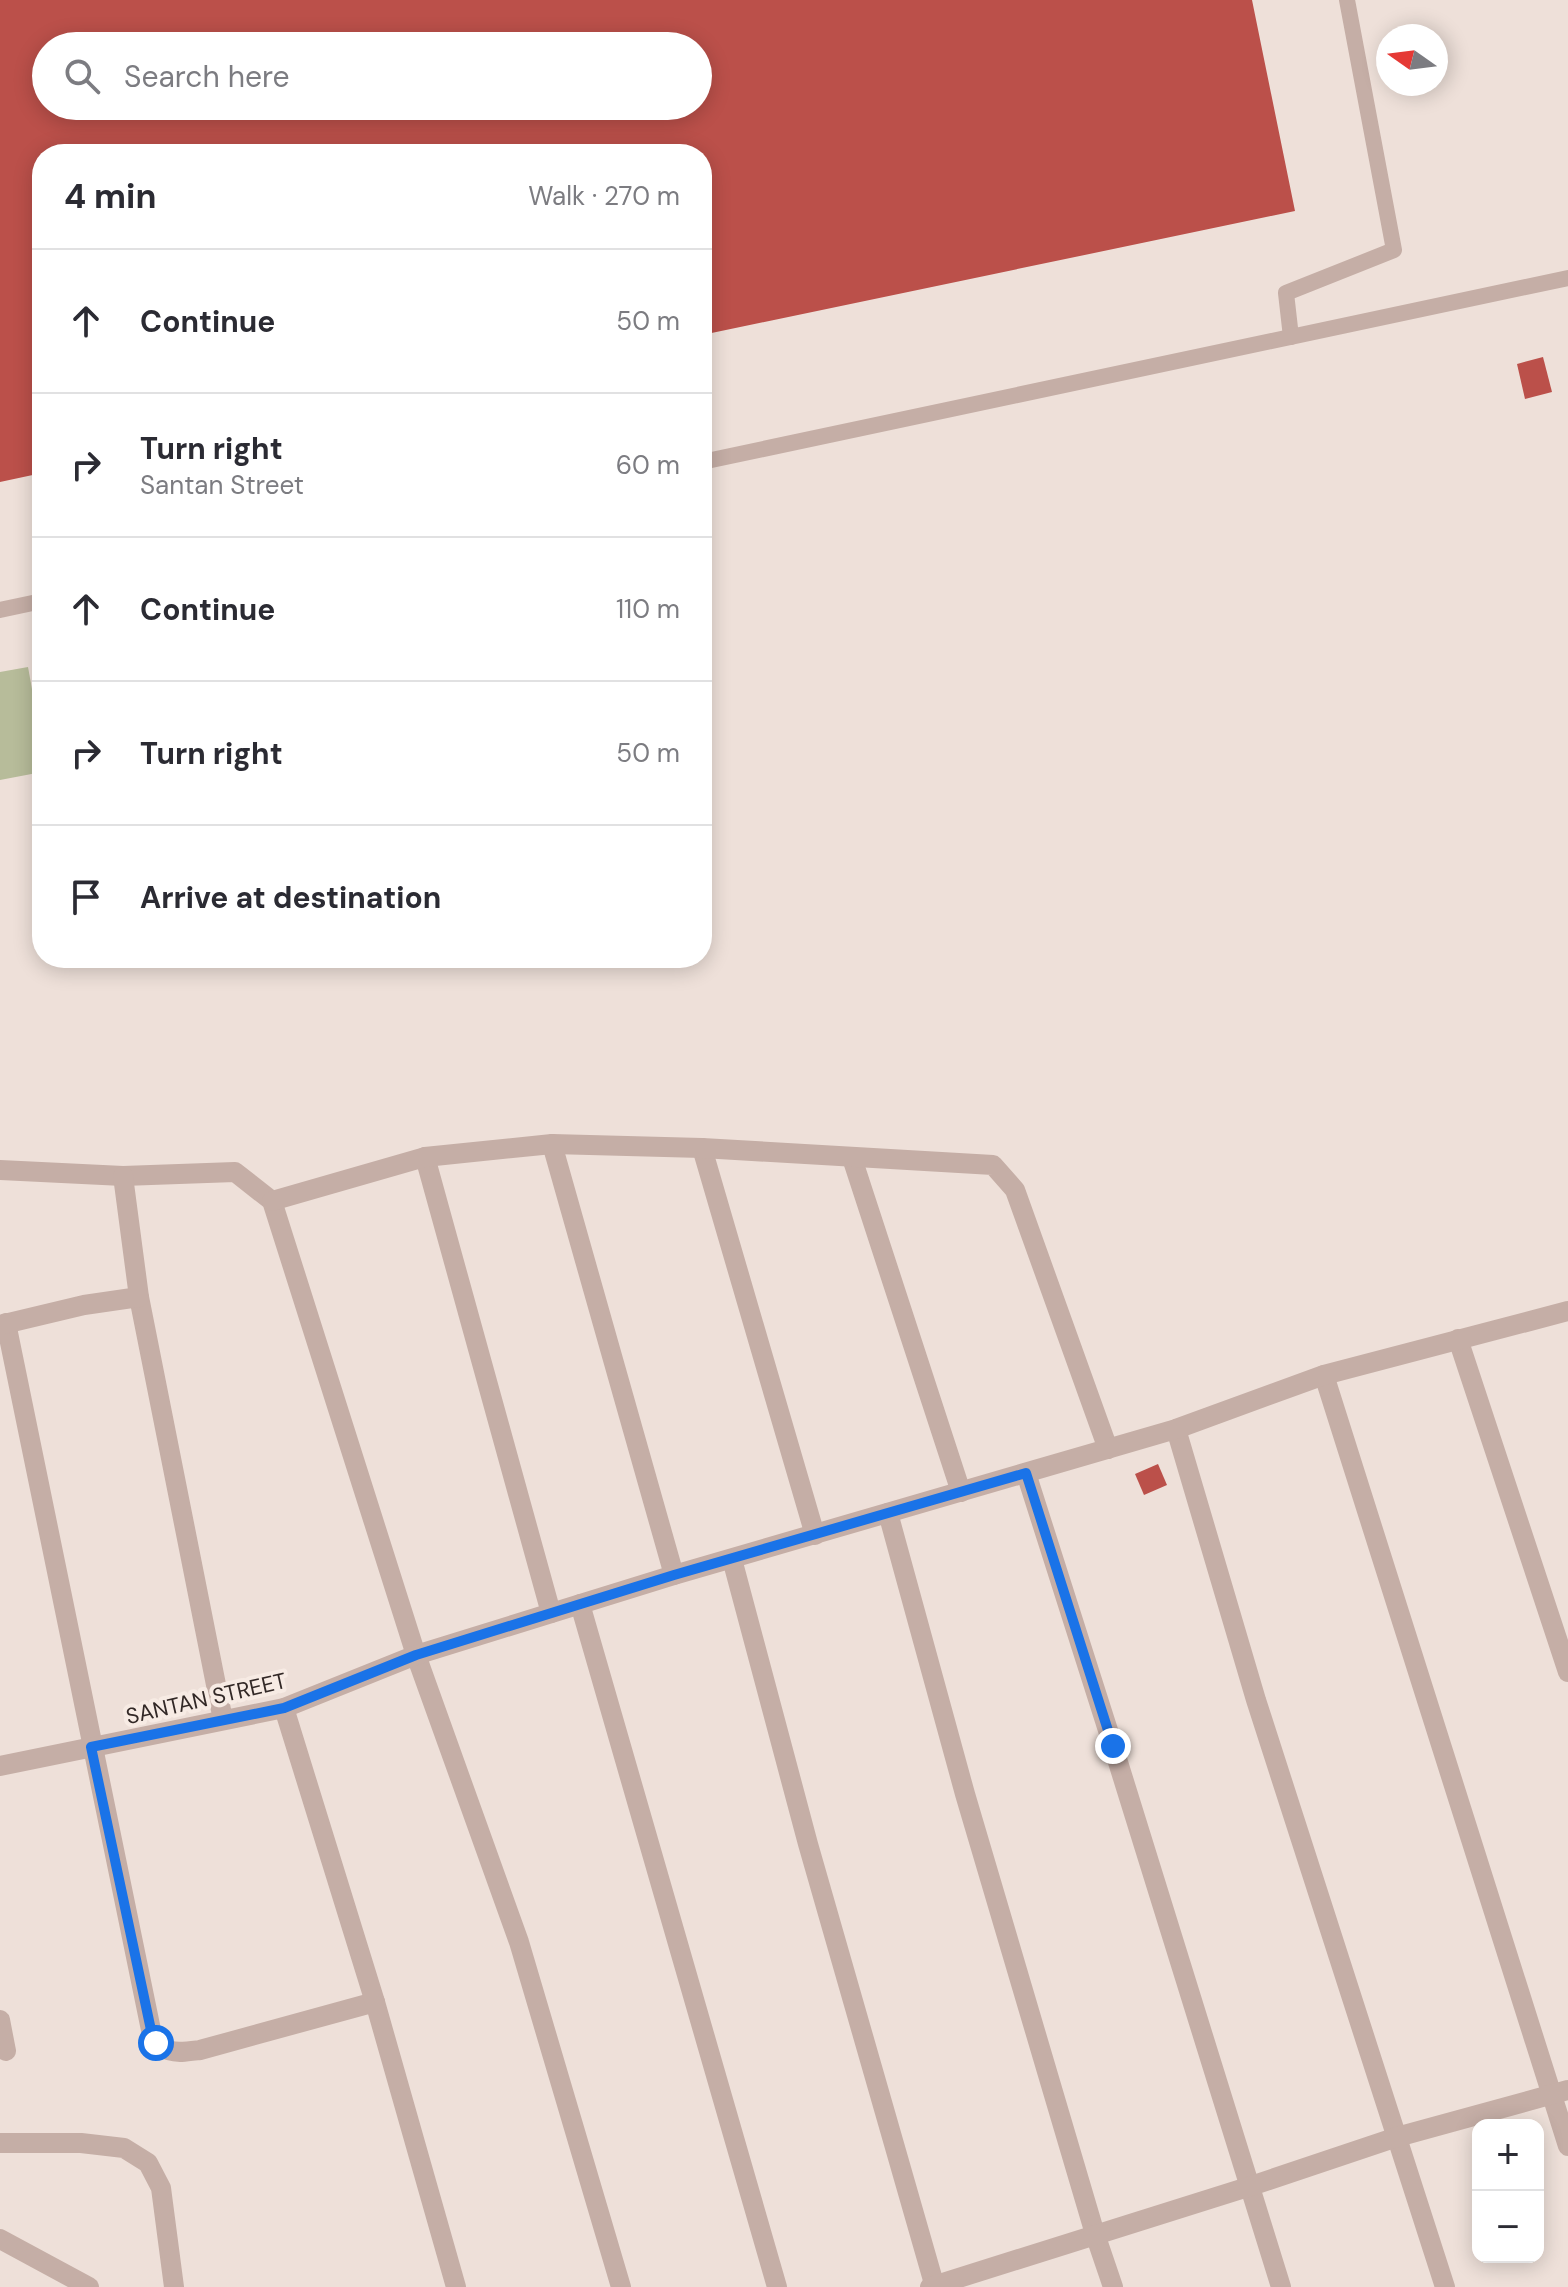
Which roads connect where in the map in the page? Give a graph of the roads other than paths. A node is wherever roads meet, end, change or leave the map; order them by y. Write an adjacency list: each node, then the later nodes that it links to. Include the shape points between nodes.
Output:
1 (1347, 0): 3 (lane, via 1394,250 1286,293)
2 (1568, 278): 3 (lane)
3 (1291, 337): 4 (lane)
4 (712, 460)
5 (32, 603): 6 (lane)
6 (0, 610)
7 (552, 1144): 8 (street); 9 (street); 26 (street)
8 (702, 1148): 10 (street); 24 (street)
9 (425, 1157): 13 (street); 28 (street)
10 (852, 1158): 20 (street, via 993,1165 1015,1190); 22 (street)
11 (0, 1170): 12 (street)
12 (123, 1176): 13 (street, via 235,1172); 14 (street)
13 (272, 1201): 29 (street)
14 (139, 1297): 16 (street); 32 (street)
15 (1568, 1311): 17 (street, SANTAN STREET)
16 (3, 1324): 33 (street)
17 (1458, 1339): 18 (street, SANTAN STREET); 30 (street)
18 (1324, 1375): 19 (street, SANTAN STREET); 38 (street)
19 (1176, 1429): 20 (street, SANTAN STREET); 39 (street, via 1256,1700)
20 (1108, 1449): 21 (street, SANTAN STREET)
21 (1026, 1473): 22 (street, SANTAN STREET); 42 (street)
22 (961, 1492): 23 (street, SANTAN STREET)
23 (888, 1513): 24 (street, SANTAN STREET); 43 (street)
24 (815, 1535): 25 (street, SANTAN STREET)
25 (732, 1559): 26 (street, SANTAN STREET); 45 (street)
26 (674, 1575): 27 (street, SANTAN STREET)
27 (580, 1604): 28 (street, SANTAN STREET); 50 (street)
28 (551, 1613): 29 (street, SANTAN STREET)
29 (416, 1655): 31 (street, SANTAN STREET); 49 (street, via 519,1942)
30 (1568, 1672)
31 (284, 1708): 32 (street, SANTAN STREET); 35 (street)
32 (223, 1720): 33 (street, SANTAN STREET)
33 (91, 1747): 34 (street, SANTAN STREET); 35 (street, via 156,2043 174,2053 200,2050)
34 (0, 1766)
35 (375, 2002): 48 (street)
36 (0, 2020): 37 (street)
37 (6, 2051)
38 (1560, 2093): 39 (street); 41 (street)
39 (1397, 2137): 42 (street); 53 (street)
40 (0, 2143): 47 (street, via 124,2148 148,2163 161,2188)
41 (1568, 2146)
42 (1251, 2186): 43 (street); 52 (street)
43 (1095, 2234): 45 (street); 51 (street)
44 (0, 2239): 46 (street)
45 (933, 2286)
46 (89, 2287)
47 (174, 2287)
48 (456, 2287)
49 (621, 2287)
50 (777, 2287)
51 (1113, 2287)
52 (1281, 2287)
53 (1445, 2287)

